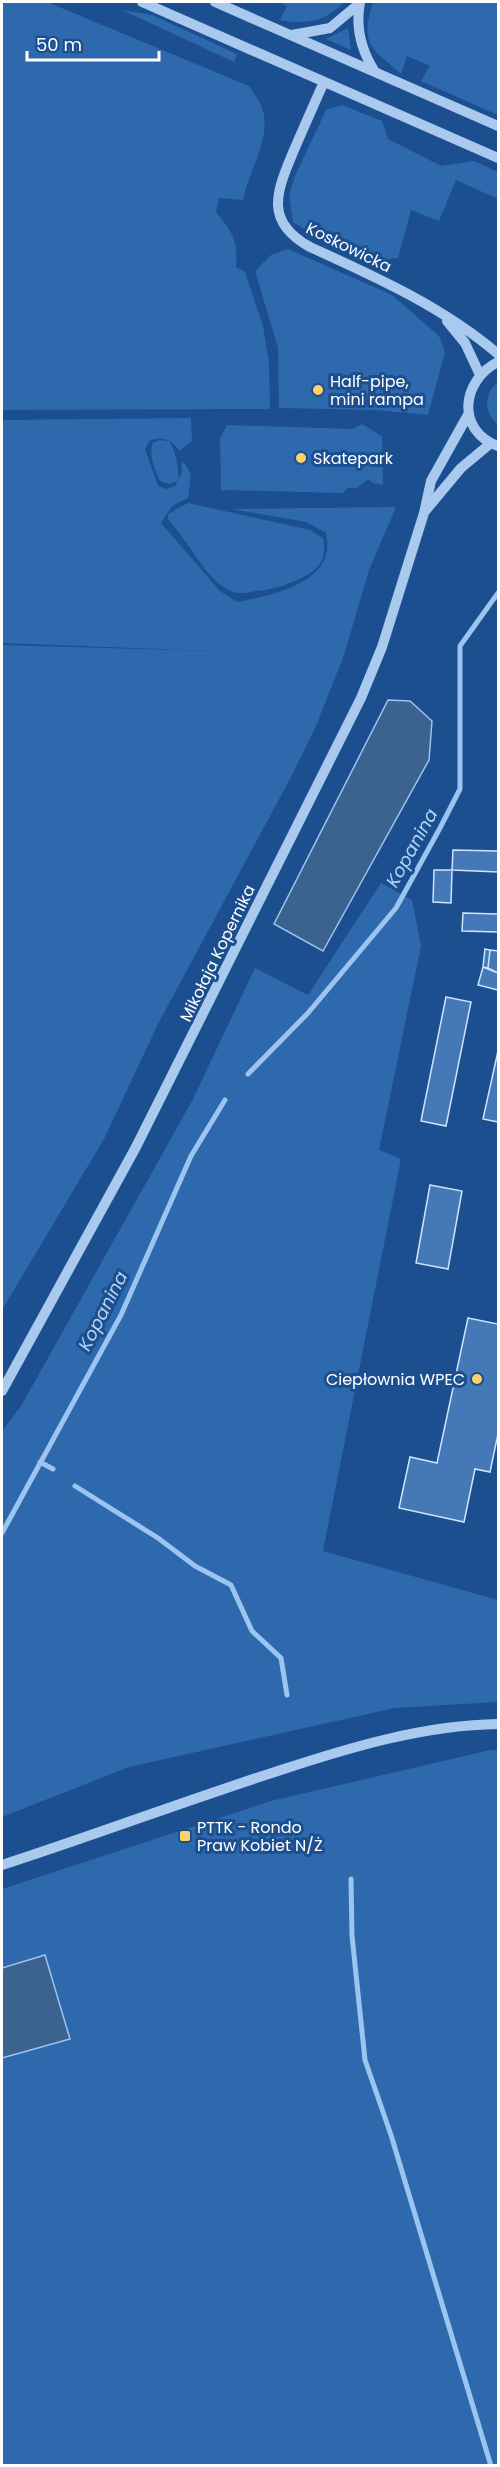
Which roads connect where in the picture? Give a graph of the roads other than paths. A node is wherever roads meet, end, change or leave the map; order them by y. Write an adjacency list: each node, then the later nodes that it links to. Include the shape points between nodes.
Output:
1 (142, 2): 6 (street)
2 (215, 2): 4 (street)
3 (360, 2): 4 (street, via 330,28); 5 (street, via 360,40)
4 (292, 35): 5 (street)
5 (375, 73): 7 (street)
6 (324, 82): 8 (street); 9 (street, Koskowicka, via 278,188 277,207 283,225 295,238 409,292)
7 (498, 126)
8 (498, 158)
9 (443, 316): 10 (street, Koskowicka); 12 (street, Koskowicka, via 465,343)
10 (498, 354)
11 (498, 362): 12 (street)
12 (480, 375): 13 (street, Mikołaja Kopernika, via 470,392)
13 (469, 413): 14 (street, via 479,433); 15 (street, Mikołaja Kopernika, via 431,481)
14 (495, 444): 15 (street, Mikołaja Kopernika, via 461,468)
15 (424, 513): 16 (street, Mikołaja Kopernika, via 382,647 361,698 136,1147)
16 (2, 1391)
17 (498, 1724): 18 (street, via 429,1730 328,1755 170,1805)
18 (2, 1865)

